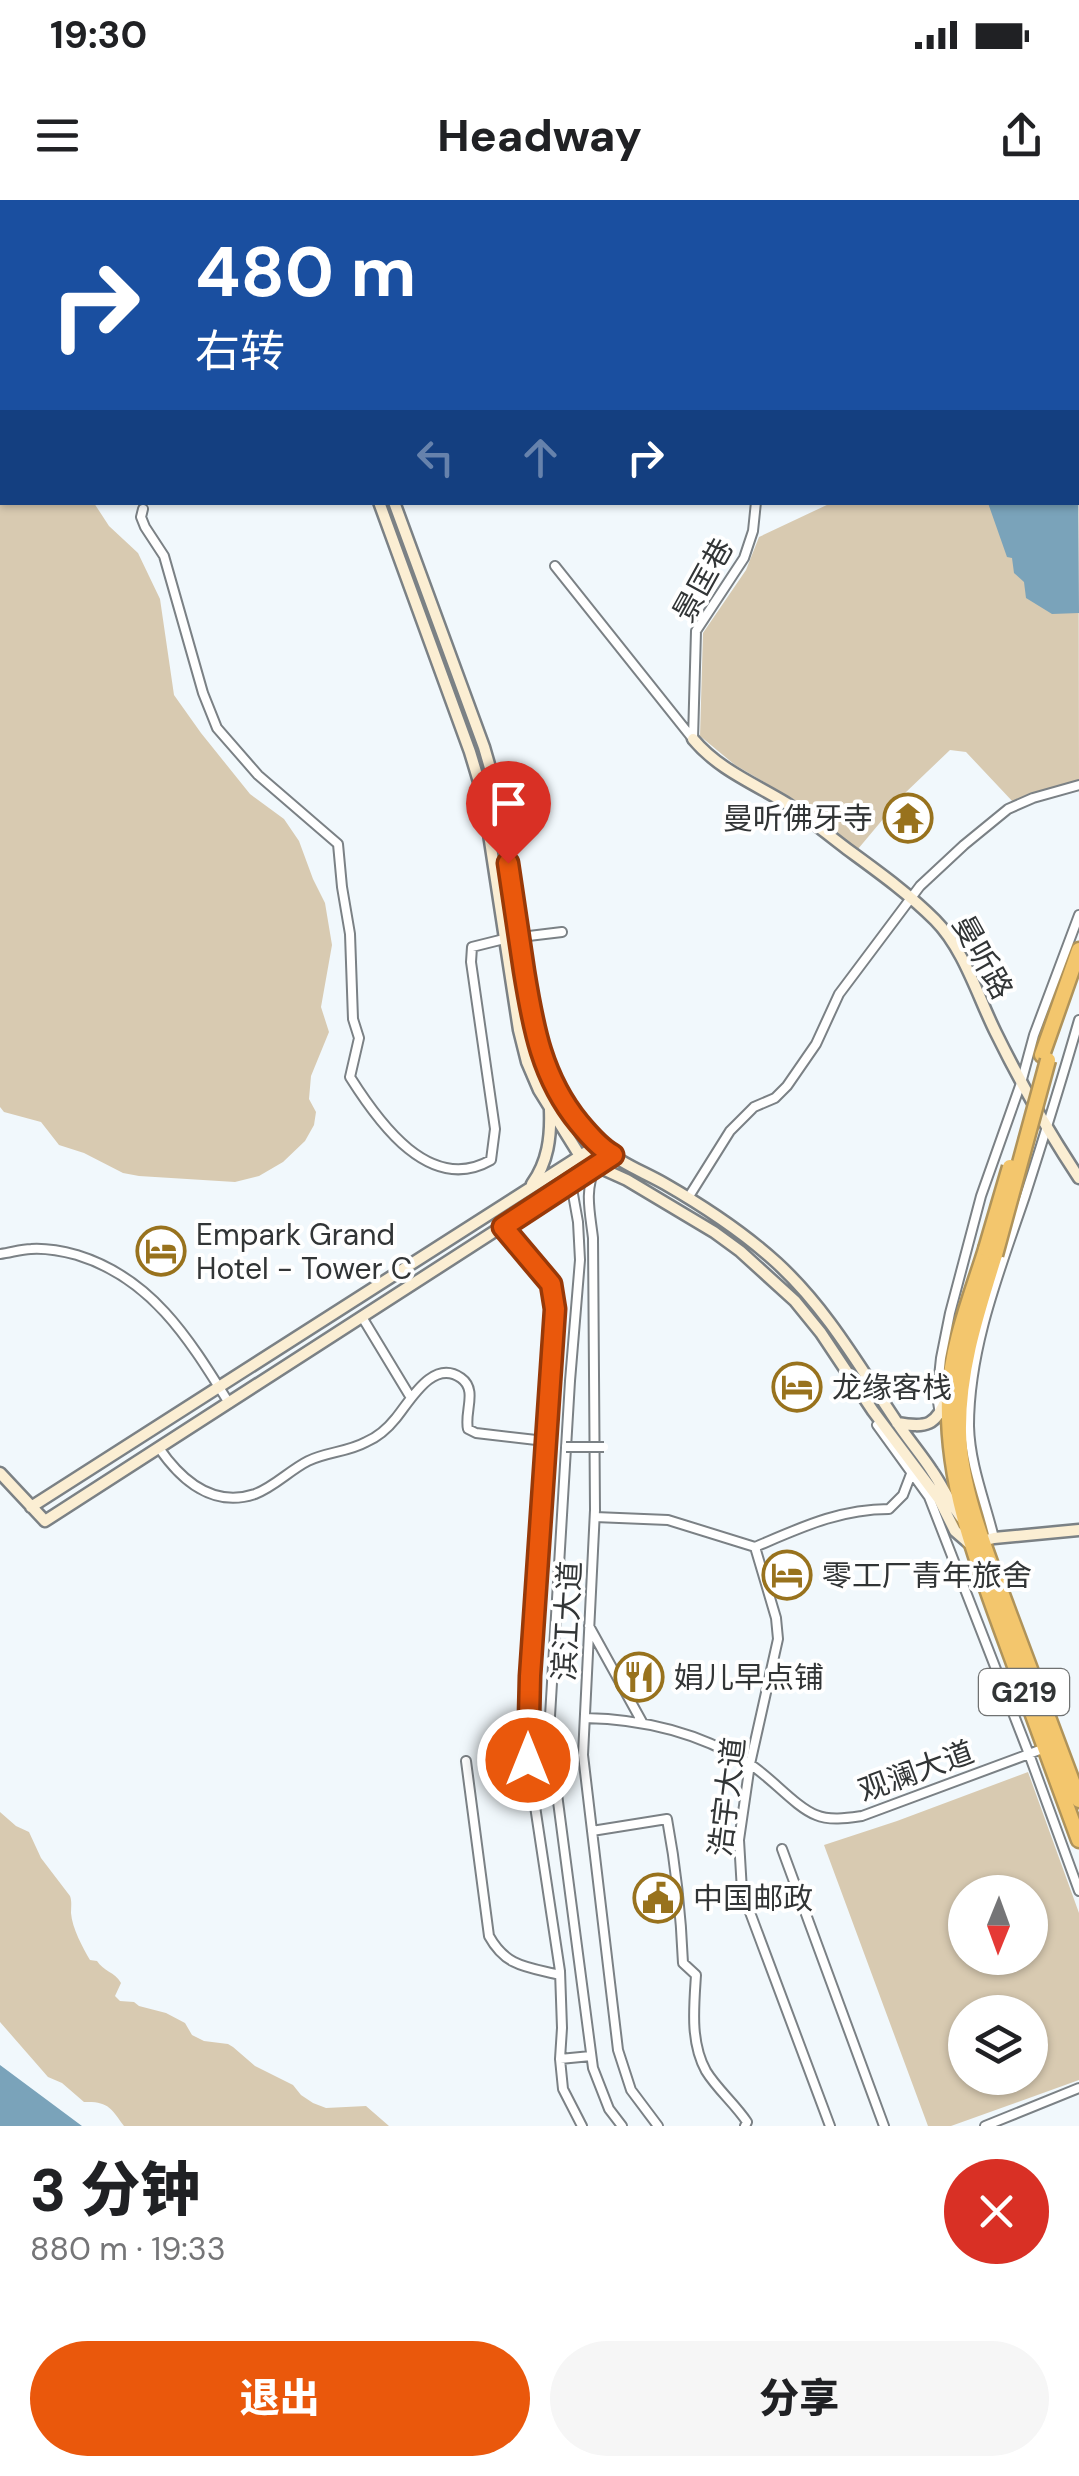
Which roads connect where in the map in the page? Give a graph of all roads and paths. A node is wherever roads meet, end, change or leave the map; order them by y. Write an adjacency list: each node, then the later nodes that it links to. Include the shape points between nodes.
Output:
1 (379, 505): 12 (street, via 483,795)
2 (395, 505): 11 (street, via 498,792)
3 (756, 505): 6 (street, 景匡巷, via 744,558 696,632)
4 (142, 509): 12 (street, via 164,556 217,728 258,775 338,844 359,1038 350,1077 394,1137 448,1170 491,1160 494,1129 470,962 472,946)
5 (555, 566): 6 (street)
6 (693, 739): 8 (street, 曼听路)
7 (1079, 785): 8 (street, via 1001,814)
8 (910, 898): 17 (street, 曼听路, via 952,939); 27 (street, via 839,994 787,1086 730,1130)
9 (1079, 915): 17 (street)
10 (562, 932): 11 (street)
11 (518, 936): 12 (street); 20 (street, via 541,1057 567,1108)
12 (504, 938): 18 (street, via 518,1030)
13 (1079, 950): 16 (highway)
14 (1079, 972): 16 (highway)
15 (1079, 1020): 19 (street)
16 (1045, 1058): 29 (highway, bridge)
17 (1021, 1083): 19 (street, 曼听路); 39 (street, via 950,1313)
18 (550, 1109): 22 (street); 26 (street, via 550,1143)
19 (1047, 1130): 24 (street, 曼听路); 51 (street, via 977,1353 971,1454)
20 (600, 1144): 21 (street); 22 (street)
21 (613, 1155): 23 (street); 27 (street)
22 (580, 1156): 23 (street); 26 (street)
23 (596, 1166): 25 (street); 33 (street, via 740,1251 794,1301); 48 (street, 滨江大道, via 588,1194)
24 (1079, 1178)
25 (571, 1184): 28 (street); 42 (street, via 580,1260)
26 (526, 1192): 34 (street)
27 (688, 1198): 32 (street, via 750,1239 806,1291)
28 (503, 1227): 31 (street); 41 (street, 滨江大道, via 554,1296)
29 (991, 1252): 35 (highway, via 960,1329); 51 (highway, via 961,1387 959,1438)
30 (0, 1254): 34 (street, via 63,1251 128,1278 172,1320)
31 (362, 1318): 36 (street); 37 (street)
32 (858, 1362): 33 (street); 40 (street)
33 (845, 1370): 38 (street)
34 (220, 1388): 37 (street); 47 (street)
35 (950, 1392): 39 (street); 49 (highway, via 949,1439)
36 (411, 1398): 41 (street, via 429,1380 452,1374 470,1396 468,1429); 43 (street, via 384,1431 307,1461 258,1493 206,1492 173,1469)
37 (229, 1403): 43 (street)
38 (873, 1411): 46 (street); 51 (street, via 956,1531)
39 (940, 1415): 40 (street, via 918,1426)
40 (898, 1423): 49 (street)
41 (545, 1441): 67 (street, 滨江大道, via 528,1747)
42 (566, 1446): 44 (street, bridge); 68 (street, via 549,1733)
43 (158, 1448): 47 (street, via 45,1521)
44 (604, 1448)
45 (0, 1473): 47 (street)
46 (911, 1474): 52 (street, via 890,1510 823,1518); 55 (street, via 928,1496)
47 (31, 1507)
48 (594, 1517): 52 (street, via 668,1520); 53 (street, 滨江大道)
49 (964, 1521): 51 (highway)
50 (1079, 1530): 51 (street)
51 (982, 1541): 54 (highway, G219); 62 (highway, G219)
52 (754, 1547): 61 (street, 浩宇大道, via 778,1639)
53 (589, 1626): 56 (street, 滨江大道); 57 (street)
54 (1005, 1639): 55 (street); 58 (highway, G219)
55 (988, 1646): 59 (street)
56 (585, 1718): 57 (street, 观澜大道); 63 (street, 滨江大道)
57 (642, 1722): 61 (street, 观澜大道, via 700,1739)
58 (1045, 1748): 59 (street, 观澜大道); 64 (highway, G219)
59 (1029, 1754): 61 (street, 观澜大道, via 842,1819 816,1816); 66 (street)
60 (466, 1761): 67 (street, via 489,1936 506,1959)
61 (750, 1764): 75 (street, 浩宇大道, via 739,1840 742,1891)
62 (1079, 1800)
63 (592, 1831): 73 (street, 滨江大道, via 618,2050 630,2090); 74 (street, via 667,1820 683,1962 696,1976 695,2040 706,2071)
64 (1079, 1840)
65 (782, 1850): 76 (street)
66 (1079, 1891)
67 (560, 1975): 69 (street, 滨江大道)
68 (591, 2056): 69 (street); 72 (street, via 609,2109)
69 (560, 2060): 71 (street, 滨江大道, via 563,2089)
70 (1079, 2088): 77 (street)
71 (582, 2126)
72 (622, 2126)
73 (658, 2126)
74 (745, 2126)
75 (830, 2126)
76 (884, 2126)
77 (986, 2126)

